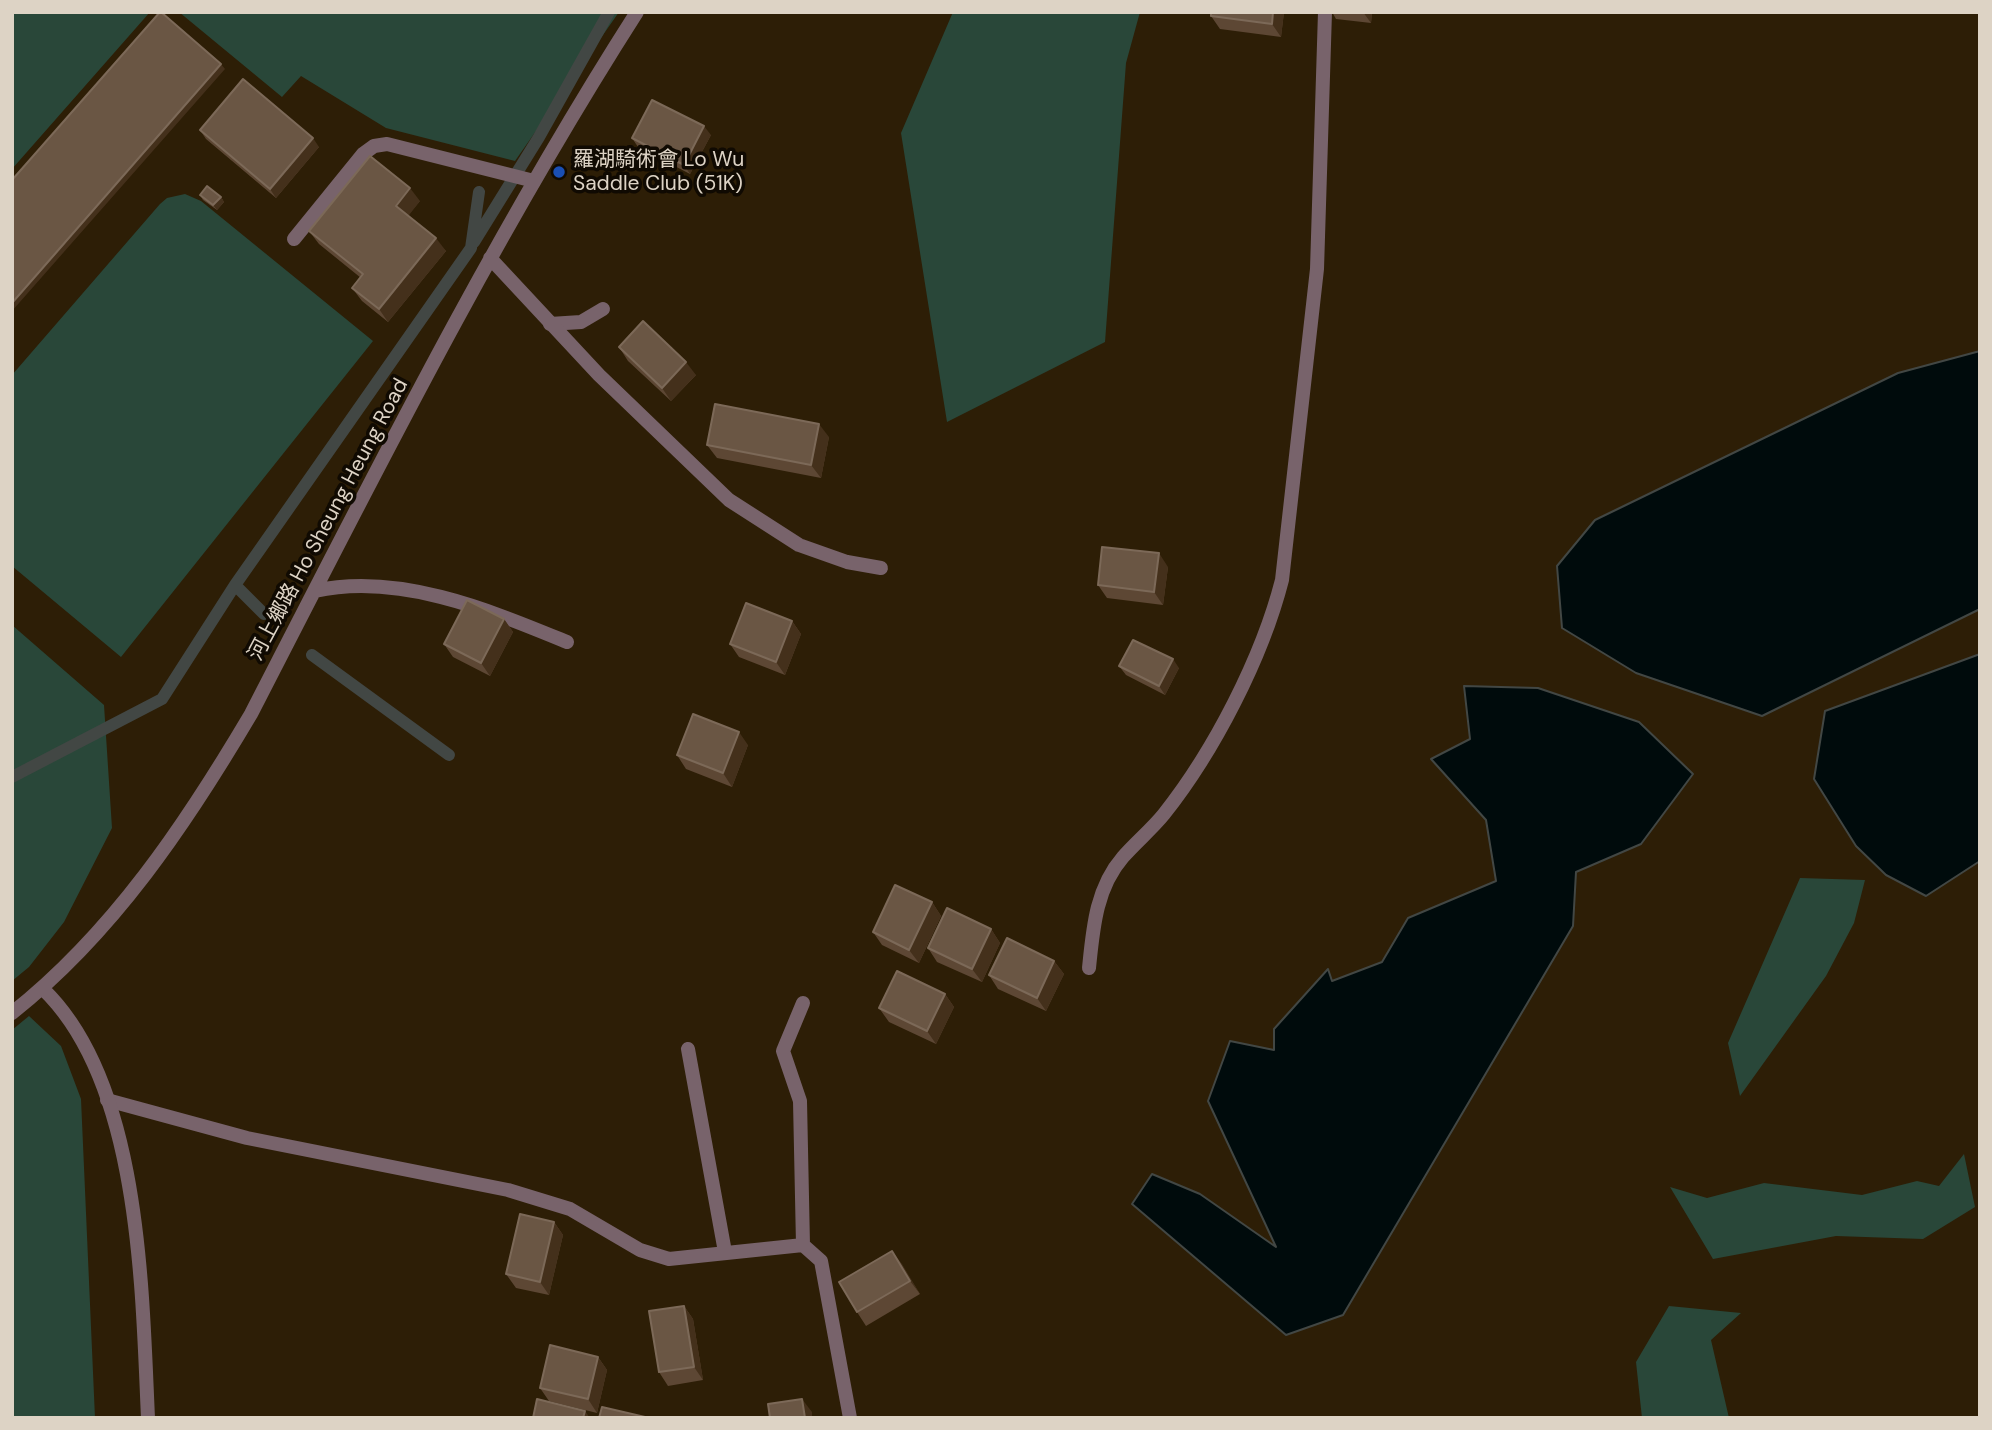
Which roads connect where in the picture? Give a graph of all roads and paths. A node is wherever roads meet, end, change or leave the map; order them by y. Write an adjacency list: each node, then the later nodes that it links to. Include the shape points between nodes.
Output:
1 (637, 12): 3 (street, 河上鄉路 Ho Sheung Heung Road)
2 (1325, 12): 11 (street, via 1317,269 1275,609 1229,714 1164,814 1121,859 1099,898)
3 (534, 181): 4 (street, via 387,144 374,146 363,153); 5 (street, 河上鄉路 Ho Sheung Heung Road)
4 (294, 239)
5 (490, 258): 7 (street); 9 (street, 河上鄉路 Ho Sheung Heung Road)
6 (603, 309): 7 (street, via 581,322)
7 (550, 324): 8 (street, via 729,500 799,545)
8 (881, 568)
9 (315, 591): 10 (street, via 334,586 405,589 496,613); 12 (street, 河上鄉路 Ho Sheung Heung Road, via 207,788 99,931)
10 (567, 642)
11 (1089, 968)
12 (43, 989): 14 (street, 河上鄉路 Ho Sheung Heung Road); 16 (street, via 77,1032)
13 (803, 1003): 17 (street, via 783,1051 800,1101)
14 (12, 1013)
15 (688, 1049): 18 (street)
16 (107, 1100): 18 (street, via 247,1138 508,1190 570,1209 640,1250 669,1259); 19 (street, via 142,1279)
17 (803, 1245): 18 (street); 20 (street, via 821,1261)
18 (725, 1252)
19 (148, 1418)
20 (850, 1418)

